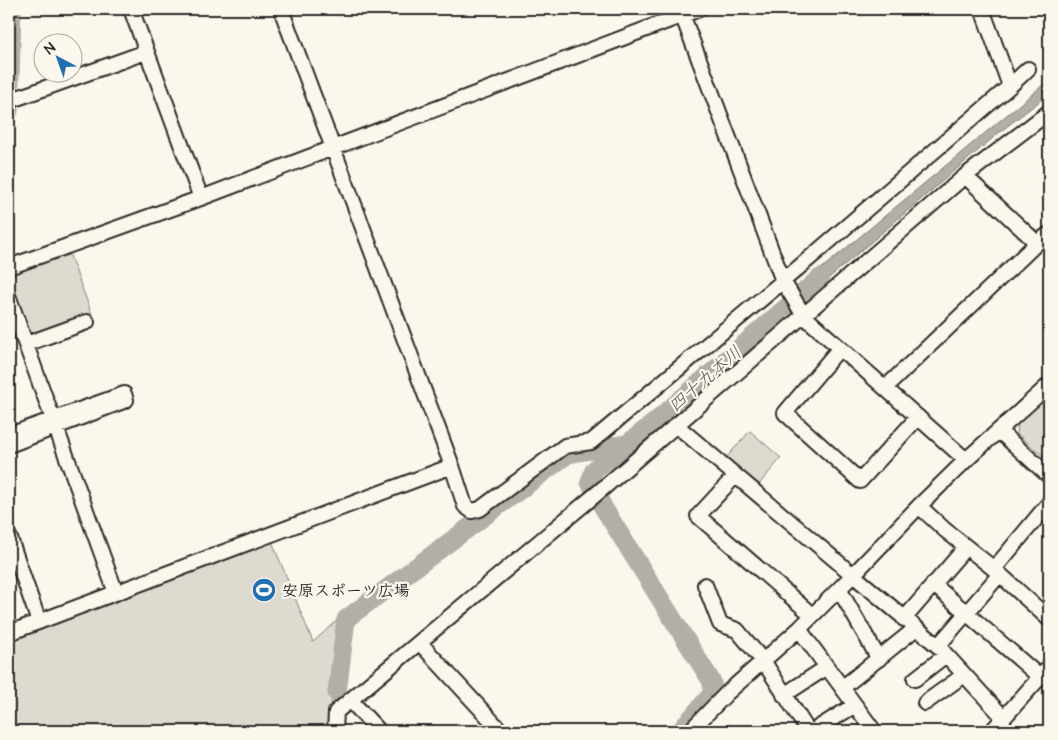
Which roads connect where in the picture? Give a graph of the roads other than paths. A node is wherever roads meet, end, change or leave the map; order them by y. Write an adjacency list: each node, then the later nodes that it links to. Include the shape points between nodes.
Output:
1 (131, 9): 6 (street)
2 (281, 9): 11 (street)
3 (699, 9): 5 (street)
4 (982, 9): 8 (street)
5 (682, 12): 11 (street); 17 (street)
6 (146, 52): 9 (street); 13 (street)
7 (1028, 69): 8 (street)
8 (1010, 86): 17 (street)
9 (14, 100)
10 (1049, 112): 12 (street)
11 (333, 149): 13 (street); 32 (street)
12 (965, 176): 15 (street); 19 (street)
13 (201, 198): 16 (street)
14 (1049, 234): 15 (street)
15 (1037, 243): 24 (street)
16 (9, 267)
17 (785, 284): 19 (street); 32 (street, via 591,442 565,446 480,509 472,511 465,506)
18 (9, 298): 21 (street)
19 (801, 312): 22 (street); 27 (street)
20 (88, 322): 21 (street)
21 (26, 344): 26 (street)
22 (840, 348): 24 (street); 25 (street, via 785,412 860,481)
23 (1049, 385): 28 (street)
24 (885, 388): 25 (street)
25 (918, 417): 31 (street)
26 (54, 423): 29 (street); 30 (street); 44 (street)
27 (676, 425): 33 (street); 53 (street)
28 (999, 431): 31 (street); 34 (street)
29 (9, 434)
30 (9, 445)
31 (966, 460): 36 (street)
32 (452, 466): 44 (street)
33 (735, 476): 40 (street); 46 (street, via 698,516)
34 (1049, 476)
35 (1049, 503): 39 (street)
36 (919, 506): 38 (street); 40 (street)
37 (9, 536): 49 (street)
38 (966, 547): 39 (street); 41 (street)
39 (997, 572): 45 (street); 48 (street)
40 (853, 575): 43 (street); 47 (street)
41 (933, 584): 45 (street); 47 (street)
42 (705, 586): 56 (street, via 720,624 737,630)
43 (839, 589): 46 (street); 55 (street)
44 (116, 593): 49 (street)
45 (966, 613): 54 (street); 58 (street)
46 (812, 616): 50 (street)
47 (904, 618): 51 (street)
48 (1049, 619)
49 (39, 622): 52 (street)
50 (799, 629): 56 (street); 57 (street)
51 (916, 629): 54 (street); 55 (street)
52 (9, 633)
53 (420, 643): 63 (street); 69 (street)
54 (942, 650): 59 (street); 60 (street)
55 (879, 659): 61 (street)
56 (764, 662): 62 (street); 70 (street, via 727,693)
57 (827, 667): 61 (street); 62 (street)
58 (1045, 672): 66 (street)
59 (964, 675): 64 (street); 66 (street)
60 (915, 679)
61 (842, 688): 65 (street)
62 (784, 695): 71 (street)
63 (350, 700): 67 (street, via 336,712); 68 (street)
64 (925, 703)
65 (854, 705): 72 (street); 73 (street)
66 (1003, 717): 74 (street)
67 (335, 731)
68 (379, 731)
69 (501, 731)
70 (690, 731)
71 (808, 731)
72 (813, 731)
73 (874, 731)
74 (992, 731)

